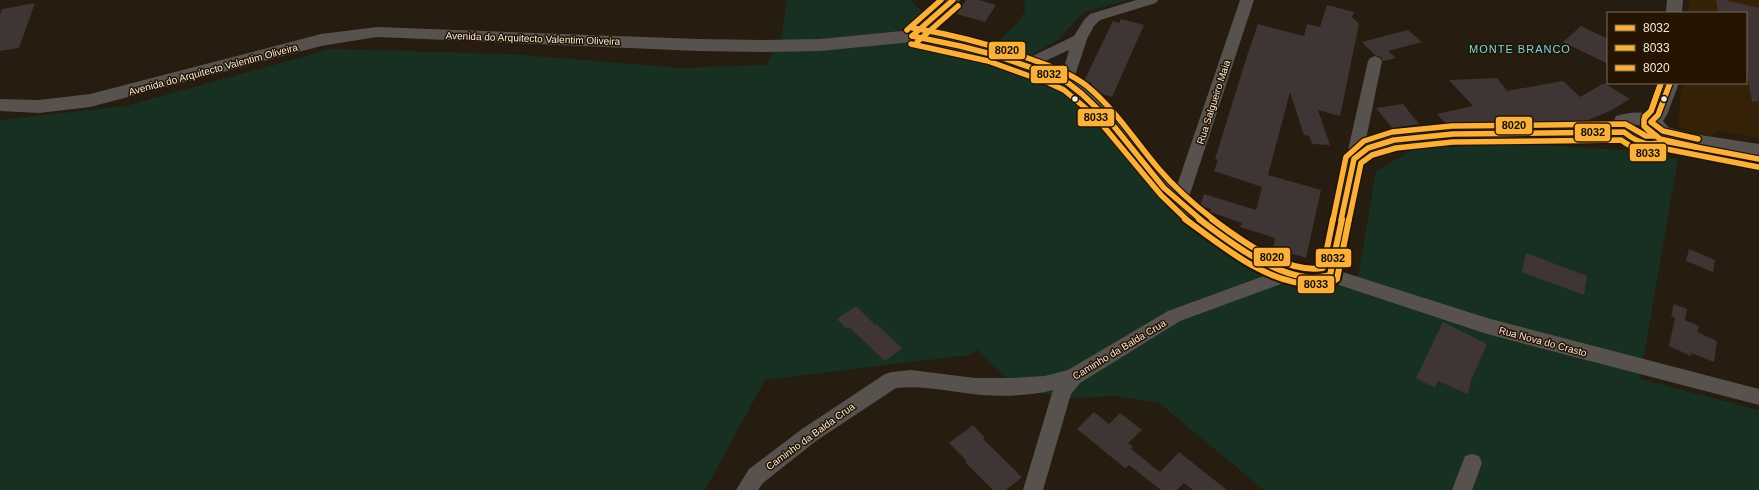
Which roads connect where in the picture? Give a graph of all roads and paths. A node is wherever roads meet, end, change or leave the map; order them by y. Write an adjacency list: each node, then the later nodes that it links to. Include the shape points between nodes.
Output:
1 (953, 0): 6 (street)
2 (1151, 0): 7 (street, via 1095,17 1089,22)
3 (1247, 0): 17 (street, Rua Salgueiro Maia)
4 (1675, 0): 5 (street)
5 (1674, 12)
6 (912, 36): 9 (street, Avenida do Arquitecto Valentim Oliveira, via 972,48); 12 (street, Avenida do Arquitecto Valentim Oliveira, via 820,45 763,46 377,32 321,40 74,104 42,107)
7 (1080, 39): 9 (street); 10 (street)
8 (1375, 61): 15 (street)
9 (1025, 65): 10 (street, Avenida do Arquitecto Valentim Oliveira)
10 (1067, 82): 17 (street, Avenida do Arquitecto Valentim Oliveira, via 1109,119)
11 (1670, 84): 13 (street, via 1658,115)
12 (0, 105)
13 (1659, 132): 14 (street); 15 (street, via 1656,145 1642,143 1624,132 1453,134 1394,140 1368,148); 16 (street)
14 (1759, 150)
15 (1354, 159): 19 (street)
16 (1759, 159)
17 (1179, 203): 18 (street, Avenida do Arquitecto Valentim Oliveira, via 1245,250)
18 (1291, 273): 19 (street, via 1304,277); 20 (street, Caminho da Balda Crua, via 1174,316)
19 (1330, 275): 21 (street, Rua Nova do Crasto, via 1487,326)
20 (1073, 377): 23 (street, Caminho da Balda Crua, via 1045,384 1012,386 975,386 911,378 892,380 809,435 756,476); 24 (street, via 1063,390)
21 (1759, 397)
22 (1472, 463): 25 (street)
23 (746, 490)
24 (1033, 490)
25 (1462, 490)

